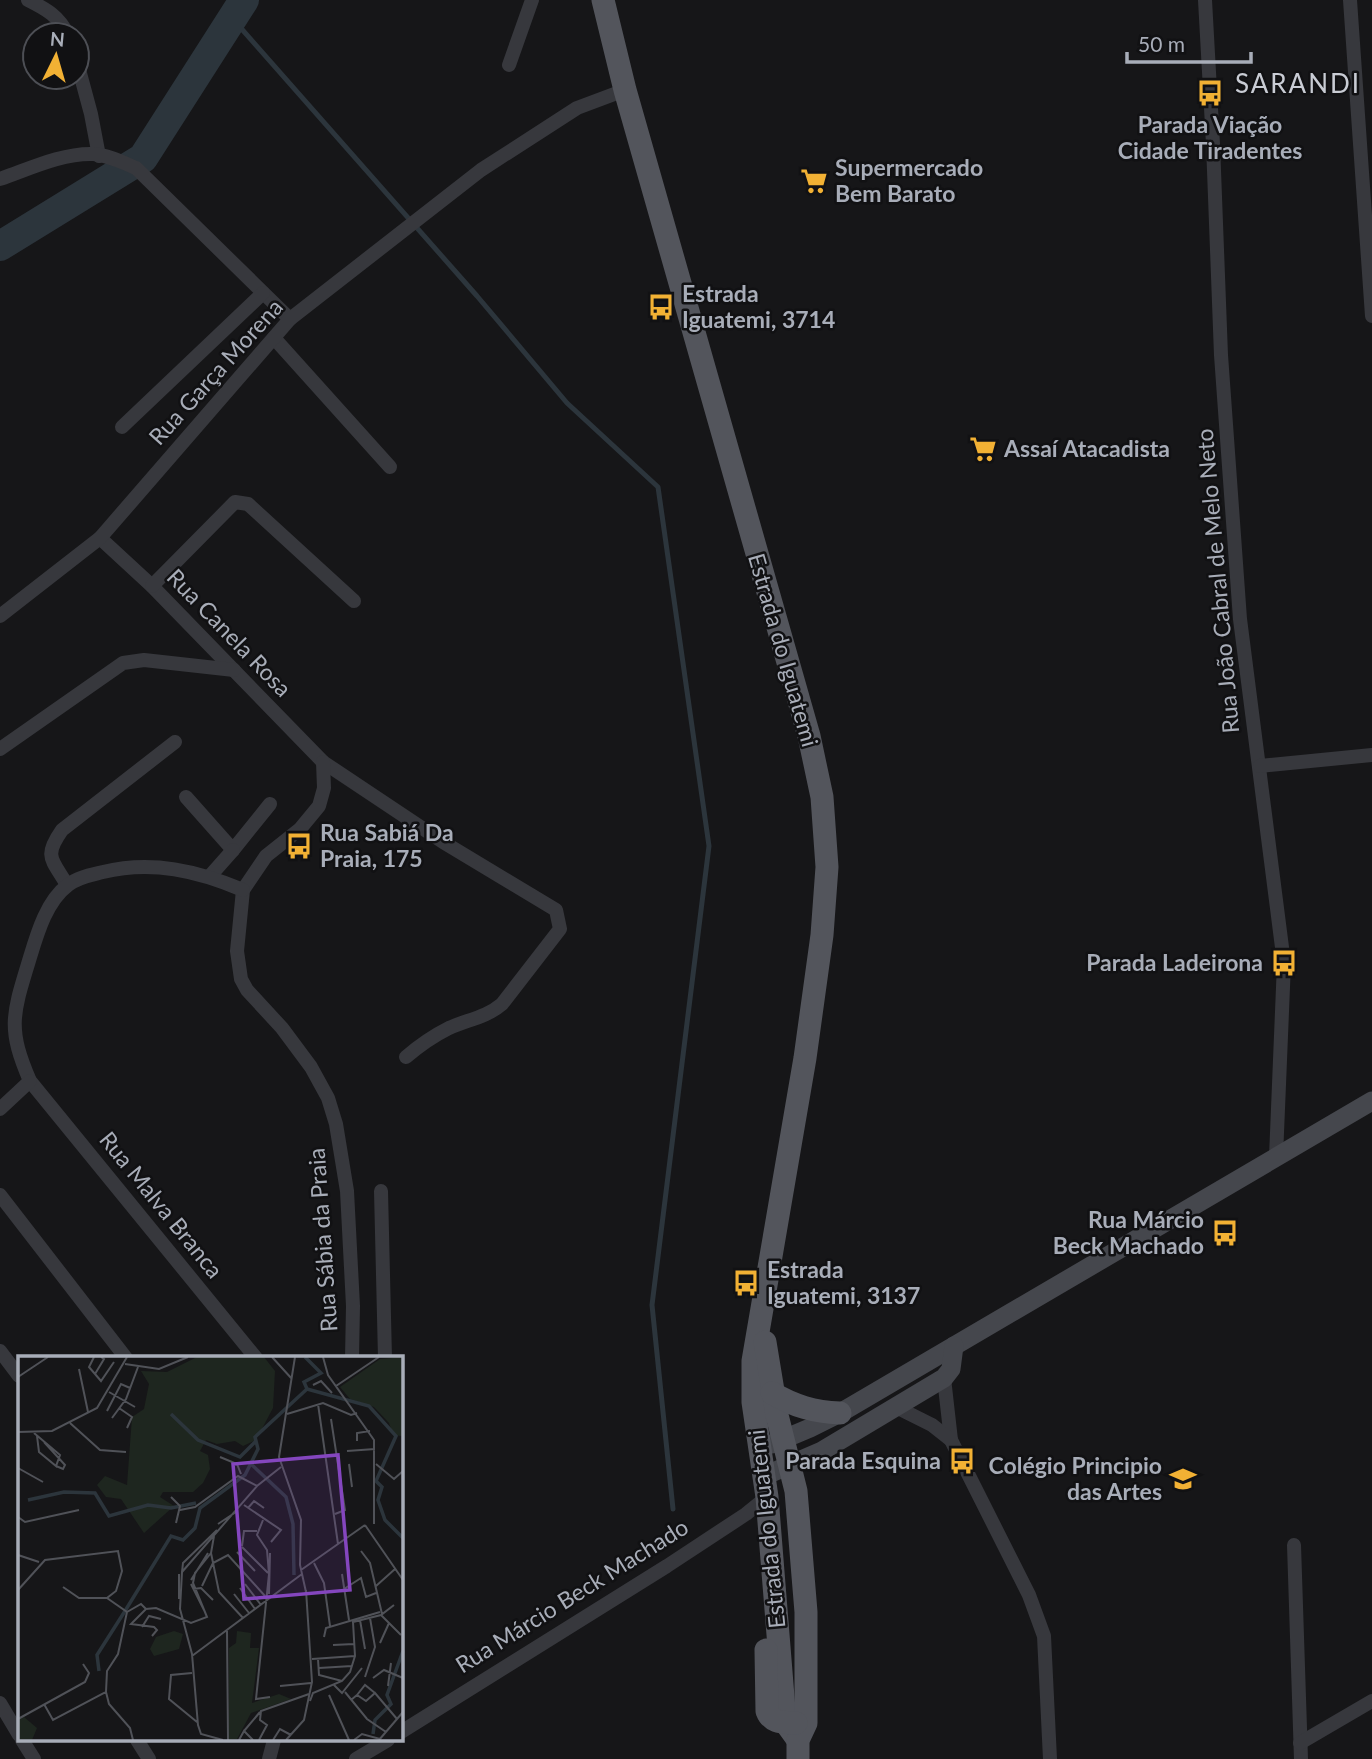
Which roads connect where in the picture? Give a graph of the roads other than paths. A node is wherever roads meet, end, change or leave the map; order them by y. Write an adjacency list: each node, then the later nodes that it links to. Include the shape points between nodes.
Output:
1 (28, 0): 6 (street)
2 (532, 0): 7 (street)
3 (603, 0): 8 (main road, Estrada do Iguatemi)
4 (1205, 0): 28 (street, Rua João Cabral de Melo Neto, via 1221,355 1240,619)
5 (1350, 0): 10 (street)
6 (59, 21)
7 (509, 65)
8 (625, 90): 15 (street, Rua Garça Morena, via 577,108 481,170); 42 (main road, Estrada do Iguatemi, via 809,736 822,797 827,867 822,935 806,1058)
9 (85, 91): 11 (street)
10 (1366, 137): 14 (street)
11 (99, 156): 12 (street, via 60,159); 13 (street, via 135,168)
12 (0, 179)
13 (263, 293): 15 (street); 17 (street)
14 (1372, 316)
15 (290, 319): 16 (street, Rua Garça Morena)
16 (274, 338): 18 (street); 19 (street, Rua Garça Morena)
17 (122, 427)
18 (390, 467)
19 (100, 538): 20 (street, Rua Canela Rosa); 22 (street, Rua Garça Morena)
20 (152, 586): 21 (street, via 240,502 248,504); 23 (street, Rua Canela Rosa)
21 (355, 601)
22 (0, 616)
23 (234, 670): 25 (street, via 144,660 123,663); 27 (street, Rua Canela Rosa)
24 (175, 742): 33 (street, via 62,830 50,856)
25 (0, 749)
26 (1372, 755): 28 (street)
27 (323, 762): 34 (street, Rua Sábia da Praia, via 319,806 267,856); 35 (street, Rua Canela Rosa, via 556,910 560,929 502,1004 450,1027)
28 (1260, 766): 39 (street, Rua João Cabral de Melo Neto, via 1284,963)
29 (186, 797): 31 (street)
30 (270, 804): 31 (street)
31 (233, 850): 32 (street)
32 (210, 876): 33 (street, via 151,867 118,868); 34 (street)
33 (67, 885): 36 (street, Rua Malva Branca, via 38,931 14,1008 17,1051)
34 (243, 890): 47 (street, Rua Sábia da Praia, via 237,951 241,979 311,1067 336,1124 347,1191)
35 (406, 1057)
36 (30, 1081): 38 (street); 46 (street, Rua Malva Branca)
37 (1372, 1101): 39 (main road)
38 (0, 1110)
39 (1276, 1157): 43 (main road)
40 (381, 1191): 48 (street)
41 (0, 1195): 45 (street)
42 (761, 1314): 51 (main road, Estrada do Iguatemi); 56 (main road, Estrada do Iguatemi, via 752,1388)
43 (954, 1346): 50 (main road, via 951,1369); 53 (main road)
44 (0, 1351): 49 (street)
45 (124, 1356)
46 (254, 1356)
47 (352, 1356)
48 (385, 1356)
49 (18, 1375)
50 (944, 1378): 52 (main road, Rua Márcio Beck Machado); 55 (street)
51 (772, 1393): 53 (main road, via 808,1409); 54 (main road, Estrada do Iguatemi)
52 (896, 1407): 55 (street); 57 (main road, Rua Márcio Beck Machado)
53 (840, 1413): 54 (main road)
54 (783, 1439): 56 (main road); 57 (main road, Estrada do Iguatemi)
55 (951, 1440): 73 (street, via 1029,1595 1044,1636)
56 (758, 1450): 58 (main road, Estrada do Iguatemi)
57 (789, 1465): 58 (main road, Rua Márcio Beck Machado); 59 (main road, Estrada do Iguatemi)
58 (766, 1486): 59 (main road, via 787,1497); 63 (street, Rua Márcio Beck Machado, via 746,1514); 65 (main road, Estrada do Iguatemi)
59 (800, 1536): 65 (main road, Estrada do Iguatemi, via 806,1612)
60 (1294, 1545): 69 (street)
61 (1372, 1702): 69 (street)
62 (0, 1703): 64 (street)
63 (402, 1731)
64 (18, 1733)
65 (797, 1736)
66 (23, 1742): 70 (street)
67 (138, 1742): 71 (street)
68 (385, 1742): 72 (street)
69 (1300, 1743): 74 (street)
70 (34, 1759)
71 (149, 1759)
72 (356, 1759)
73 (1050, 1759)
74 (1301, 1759)

